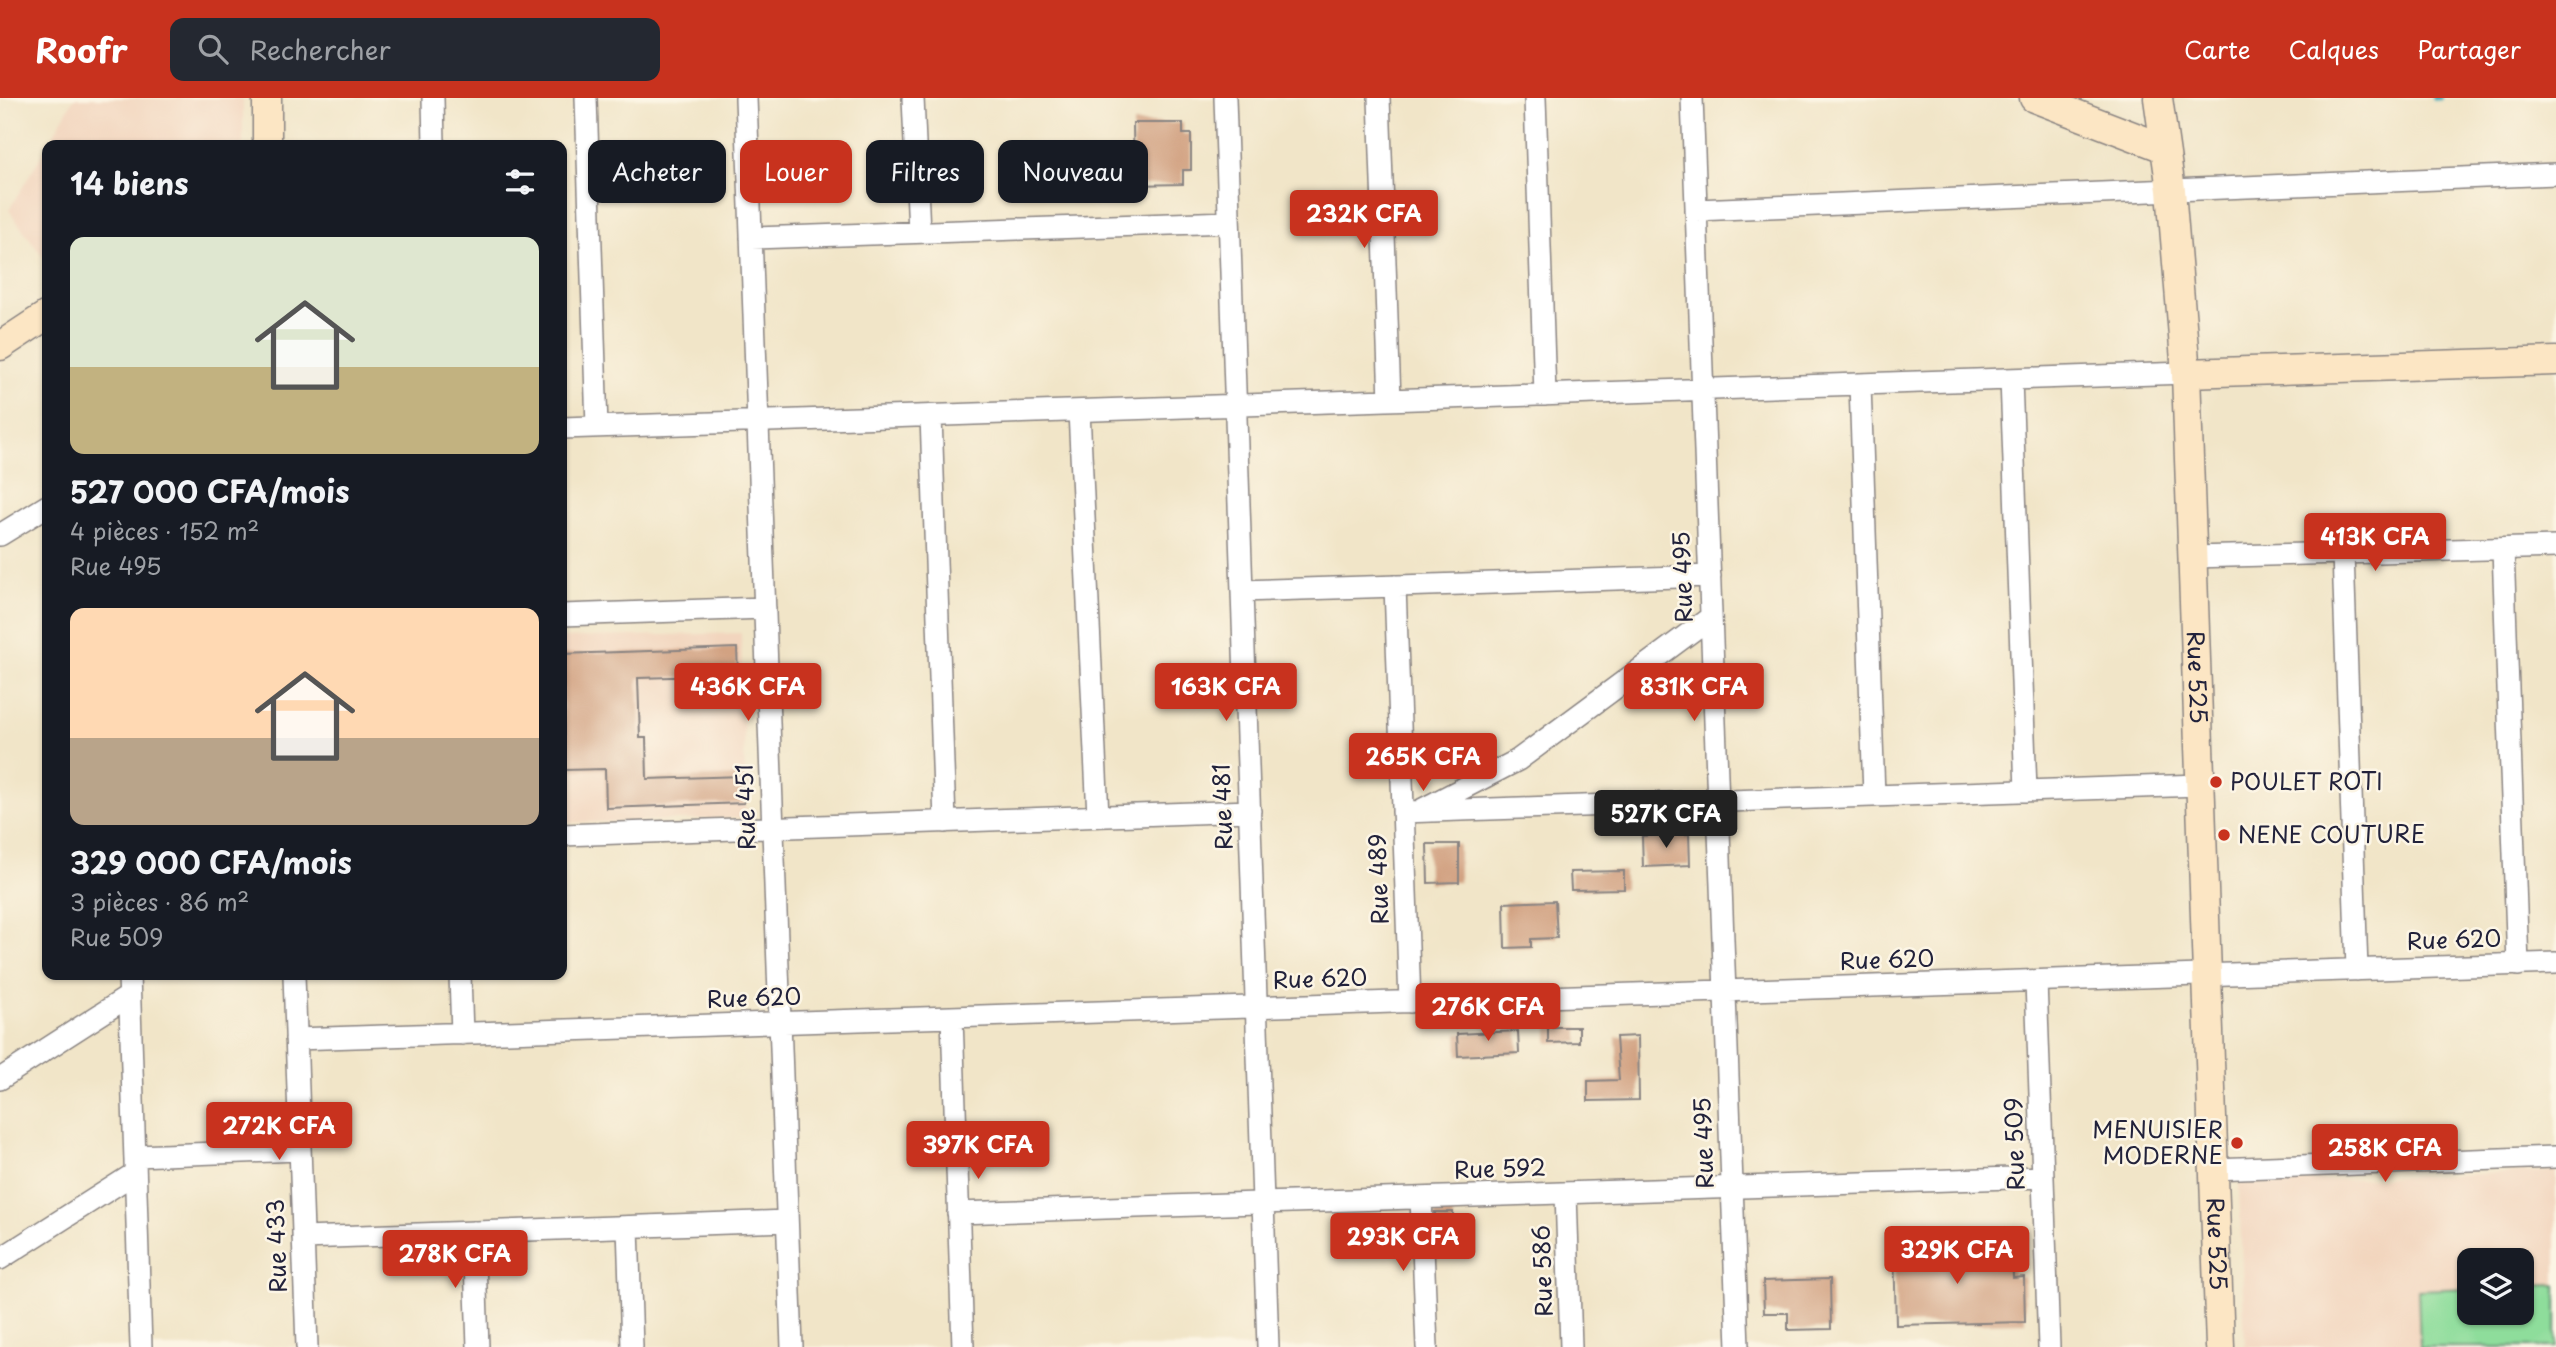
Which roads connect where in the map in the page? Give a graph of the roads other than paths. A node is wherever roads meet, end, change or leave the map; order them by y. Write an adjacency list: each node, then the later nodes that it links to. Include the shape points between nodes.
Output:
1 (267, 98): 12 (street)
2 (433, 98): 13 (street)
3 (586, 98): 34 (street)
4 (746, 98): 20 (street, Rue 451)
5 (913, 98): 19 (street)
6 (1225, 98): 18 (street, Rue 481)
7 (1380, 98): 29 (street)
8 (1535, 98): 28 (street)
9 (1692, 98): 17 (street, Rue 495)
10 (2034, 98): 14 (street)
11 (2158, 98): 14 (street, Rue 525)
12 (267, 140)
13 (435, 140)
14 (2164, 148): 16 (street, Rue 525)
15 (2556, 174): 16 (street)
16 (2171, 190): 17 (street); 24 (street, Rue 525)
17 (1696, 210): 27 (street, Rue 495)
18 (1230, 222): 19 (street); 30 (street, Rue 481)
19 (919, 232): 20 (street)
20 (751, 238): 33 (street, Rue 451)
21 (42, 318): 22 (street)
22 (0, 346)
23 (2556, 361): 24 (street)
24 (2186, 373): 25 (street); 41 (street, Rue 525)
25 (2011, 379): 26 (street); 49 (street)
26 (1860, 384): 27 (street); 50 (street)
27 (1702, 390): 28 (street); 42 (street, Rue 495)
28 (1545, 395): 29 (street)
29 (1390, 400): 30 (street)
30 (1236, 405): 31 (street); 44 (street, Rue 481)
31 (1079, 411): 32 (street); 54 (street)
32 (931, 416): 33 (street); 55 (street)
33 (758, 421): 34 (street); 45 (street, Rue 451)
34 (597, 427): 35 (street)
35 (567, 428)
36 (42, 509): 37 (street)
37 (0, 535)
38 (2556, 547): 39 (street)
39 (2503, 549): 40 (street); 59 (street)
40 (2343, 553): 41 (street); 60 (street)
41 (2193, 557): 48 (street, Rue 525)
42 (1710, 576): 43 (street); 47 (street, Rue 495)
43 (1395, 586): 44 (street); 53 (street, Rue 489)
44 (1242, 591): 52 (street, Rue 481)
45 (765, 608): 46 (street); 56 (street, Rue 451)
46 (567, 615)
47 (1711, 617): 51 (street, Rue 495); 53 (street, via 1518,760)
48 (2200, 785): 49 (street); 61 (street, Rue 525)
49 (2026, 791): 50 (street)
50 (1874, 796): 51 (street)
51 (1718, 802): 53 (street); 66 (street, Rue 495)
52 (1250, 811): 54 (street); 68 (street, Rue 481)
53 (1410, 812): 67 (street, Rue 489)
54 (1098, 816): 55 (street)
55 (945, 821): 56 (street)
56 (773, 827): 57 (street); 70 (street, Rue 451)
57 (567, 835)
58 (2556, 963): 59 (street, Rue 620)
59 (2518, 965): 60 (street, Rue 620)
60 (2357, 970): 61 (street, Rue 620)
61 (2207, 975): 64 (street, Rue 620); 77 (street, Rue 525)
62 (294, 980): 72 (street, Rue 433)
63 (460, 980): 71 (street)
64 (2036, 981): 66 (street, Rue 620); 78 (street, Rue 509)
65 (129, 985): 73 (street); 76 (street)
66 (1725, 991): 67 (street, Rue 620); 79 (street, Rue 495)
67 (1410, 1002): 68 (street, Rue 620)
68 (1256, 1007): 69 (street, Rue 620); 82 (street, Rue 481)
69 (952, 1017): 70 (street, Rue 620); 83 (street)
70 (780, 1023): 71 (street, Rue 620); 84 (street, Rue 451)
71 (462, 1034): 72 (street, Rue 620)
72 (296, 1040): 74 (street, Rue 433)
73 (0, 1079)
74 (300, 1150): 76 (street); 87 (street, Rue 433)
75 (2556, 1157): 77 (street)
76 (135, 1164): 88 (street); 89 (street)
77 (2213, 1169): 100 (street, Rue 525)
78 (2043, 1177): 79 (street, Rue 592); 99 (street, Rue 509)
79 (1732, 1187): 80 (street, Rue 592); 98 (street, Rue 495)
80 (1566, 1193): 81 (street, Rue 592); 97 (street, Rue 586)
81 (1421, 1198): 82 (street, Rue 592); 96 (street)
82 (1263, 1203): 83 (street, Rue 592); 95 (street, Rue 481)
83 (958, 1213): 94 (street)
84 (788, 1221): 85 (street); 93 (street, Rue 451)
85 (628, 1227): 86 (street); 92 (street)
86 (474, 1232): 87 (street); 91 (street)
87 (303, 1238): 90 (street, Rue 433)
88 (0, 1259)
89 (139, 1346)
90 (307, 1347)
91 (478, 1347)
92 (632, 1347)
93 (792, 1347)
94 (963, 1347)
95 (1268, 1347)
96 (1427, 1347)
97 (1572, 1347)
98 (1738, 1347)
99 (2049, 1347)
100 (2220, 1347)

